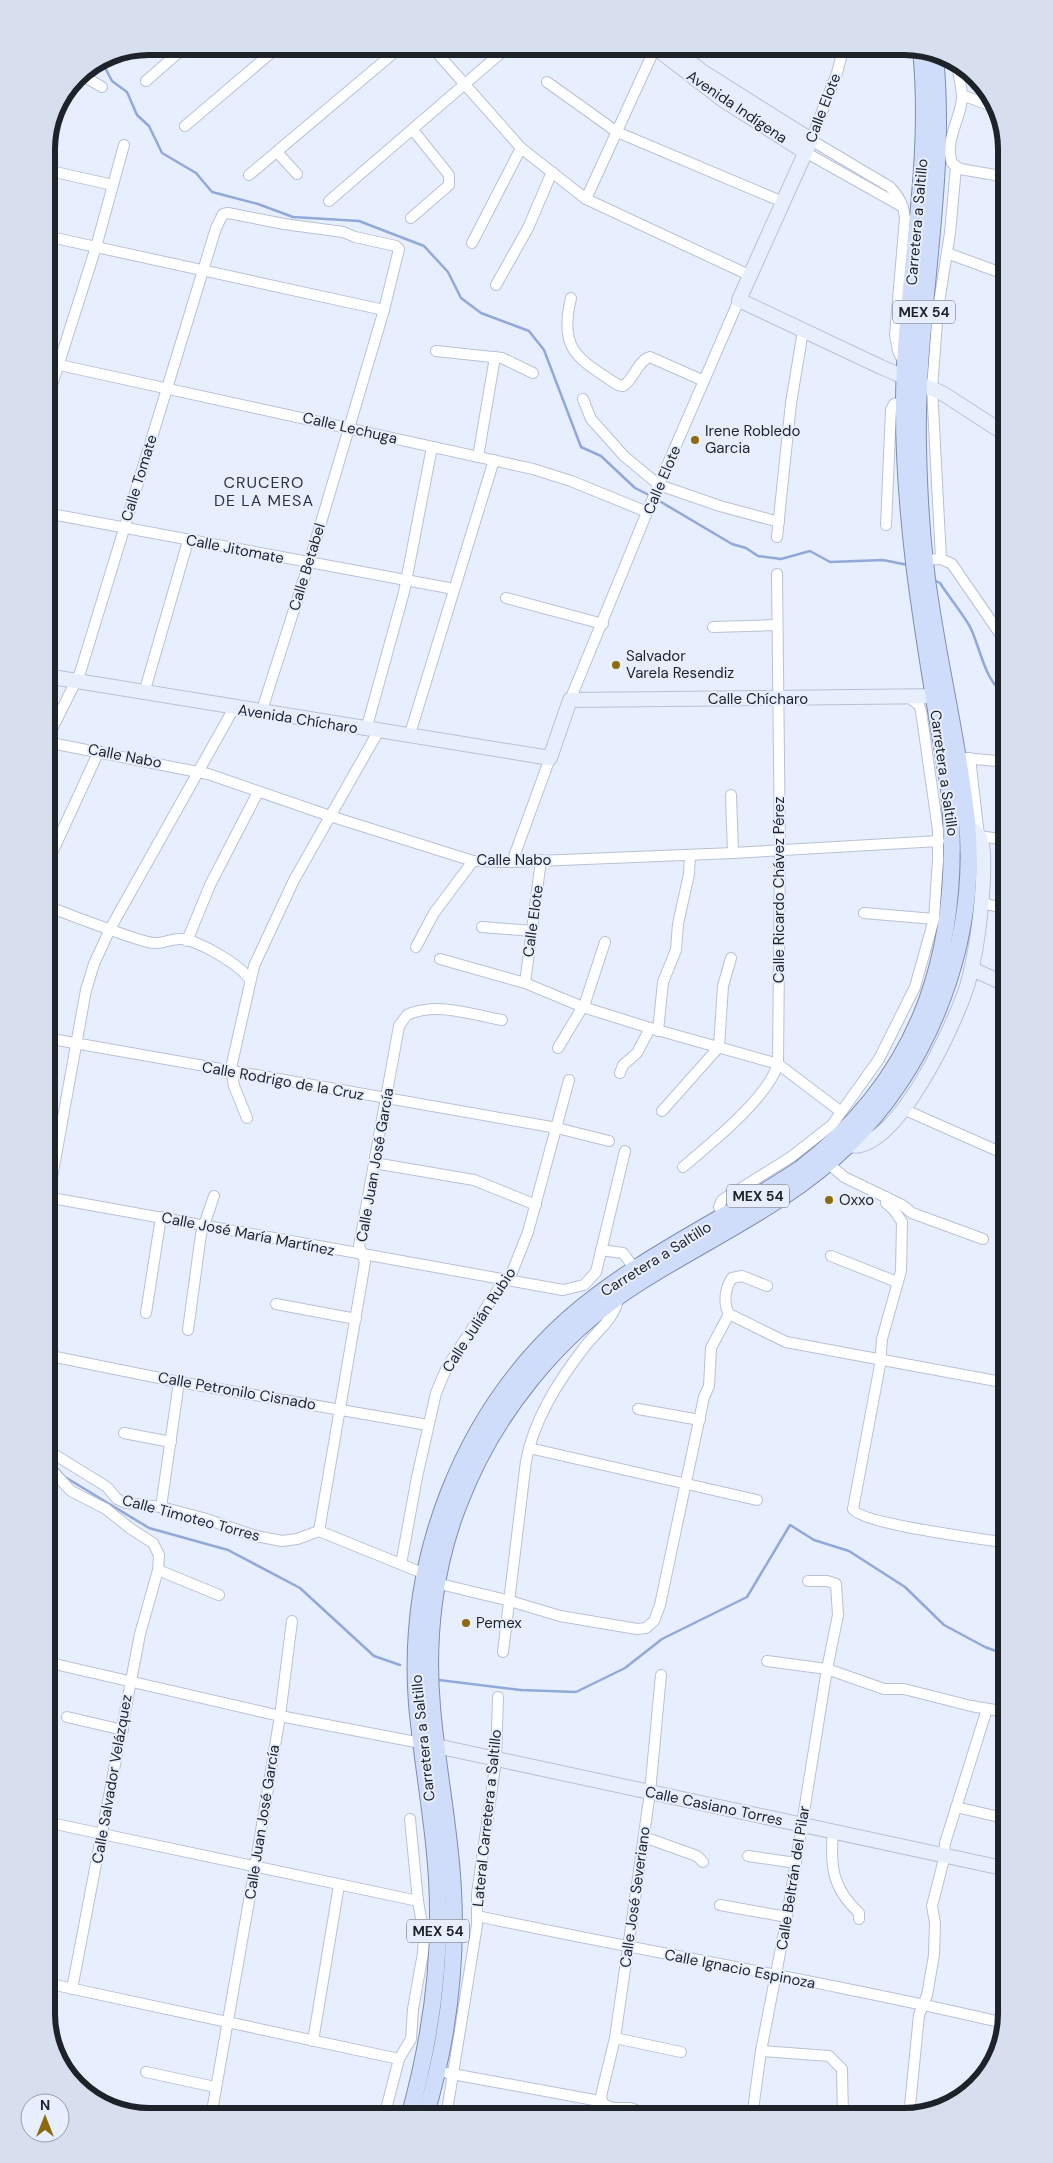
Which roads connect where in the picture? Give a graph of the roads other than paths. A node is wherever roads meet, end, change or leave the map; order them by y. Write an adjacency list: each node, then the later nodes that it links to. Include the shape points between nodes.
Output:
1 (176, 55): 13 (street)
2 (268, 55): 19 (street)
3 (391, 55): 26 (street)
4 (439, 55): 15 (street)
5 (498, 55): 15 (street)
6 (654, 55): 21 (street)
7 (670, 55): 24 (street, Avenida Indígena)
8 (842, 55): 24 (street, Calle Elote)
9 (922, 57): 57 (main road, Carretera a Saltillo / MEX 54, via 924,142)
10 (935, 61): 22 (main road, Carretera a Saltillo / MEX 54)
11 (957, 72): 17 (street)
12 (88, 78): 16 (street)
13 (146, 82)
14 (547, 82): 21 (street)
15 (464, 84): 20 (street); 25 (street)
16 (102, 87)
17 (962, 95): 18 (street); 22 (street)
18 (986, 104)
19 (185, 126)
20 (413, 130): 35 (street); 37 (street, via 451,179 449,185)
21 (617, 132): 34 (street); 36 (street)
22 (944, 142): 27 (street); 57 (main road, Carretera a Saltillo / MEX 54)
23 (124, 145): 33 (street)
24 (808, 146): 36 (street, Calle Elote); 57 (street, Avenida Indígena, via 890,187 903,206 905,218 895,335 898,351)
25 (521, 148): 29 (street); 39 (street)
26 (277, 152): 30 (street); 31 (street)
27 (956, 166): 32 (street); 42 (street)
28 (55, 172): 33 (street)
29 (552, 172): 34 (street); 46 (street, via 528,228)
30 (249, 174)
31 (297, 174)
32 (998, 175)
33 (113, 185): 40 (street)
34 (586, 199): 45 (street)
35 (329, 201)
36 (783, 202): 45 (street, Calle Elote)
37 (411, 218)
38 (55, 238): 40 (street)
39 (472, 244)
40 (96, 247): 43 (street); 54 (street)
41 (398, 248): 43 (street, Calle Tomate, via 343,232 225,213 216,228); 49 (street, Calle Betabel)
42 (947, 254): 44 (street); 57 (street, via 938,309)
43 (203, 271): 49 (street); 59 (street, Calle Tomate)
44 (998, 272)
45 (749, 275): 48 (street, Calle Elote)
46 (496, 285)
47 (571, 298): 58 (street, via 567,328 572,349 582,361 618,385 626,385 644,360 650,357)
48 (739, 300): 50 (street); 58 (street, Calle Elote)
49 (384, 310): 62 (street, Calle Betabel)
50 (803, 331): 57 (street); 70 (street, via 791,403)
51 (436, 351): 52 (street)
52 (495, 357): 55 (street); 65 (street)
53 (55, 364): 54 (street, Calle Lechuga)
54 (58, 365): 56 (street); 59 (street, Calle Lechuga)
55 (533, 373)
56 (55, 375)
57 (915, 378): 61 (main road, Carretera a Saltillo / MEX 54); 63 (street); 75 (street); 77 (main road, Carretera a Saltillo / MEX 54)
58 (704, 381): 67 (street, Calle Elote)
59 (167, 388): 62 (street, Calle Lechuga); 72 (street, Calle Tomate)
60 (583, 400): 67 (street, via 591,419)
61 (904, 402): 71 (street, via 894,404 891,410); 77 (main road, Carretera a Saltillo / MEX 54, via 906,477)
62 (348, 428): 64 (street, Calle Lechuga); 76 (street, Calle Betabel)
63 (998, 429)
64 (432, 447): 65 (street, Calle Lechuga); 79 (street)
65 (478, 457): 66 (street, Calle Lechuga)
66 (494, 460): 68 (street, Calle Lechuga, via 565,479); 80 (street)
67 (658, 487): 68 (street, Calle Elote); 70 (street)
68 (649, 509): 82 (street, Calle Elote)
69 (55, 515): 72 (street, Calle Jitomate)
70 (779, 522): 73 (street)
71 (886, 525)
72 (123, 528): 74 (street, Calle Jitomate); 87 (street, Calle Tomate)
73 (777, 537)
74 (188, 541): 76 (street, Calle Jitomate); 88 (street)
75 (941, 559): 77 (street); 85 (street, via 952,564)
76 (309, 563): 79 (street, Calle Jitomate); 94 (street, Calle Betabel)
77 (921, 569): 89 (main road, Carretera a Saltillo / MEX 54)
78 (777, 574): 83 (street, Calle Ricardo Chávez Pérez)
79 (406, 580): 80 (street, Calle Jitomate); 96 (street)
80 (454, 589): 97 (street)
81 (506, 598): 82 (street)
82 (602, 624): 92 (street, Calle Elote)
83 (777, 625): 84 (street); 91 (street, Calle Ricardo Chávez Pérez)
84 (713, 627)
85 (998, 631)
86 (55, 678): 87 (street, Avenida Chícharo)
87 (76, 683): 88 (street, Avenida Chícharo); 95 (street, Calle Tomate)
88 (144, 693): 93 (street, Avenida Chícharo)
89 (940, 696): 90 (street, Calle Chícharo); 101 (main road, Carretera a Saltillo / MEX 54); 157 (main road, Carretera a Saltillo / MEX 54, via 954,841 950,913 936,974 912,1036 880,1089 836,1139)
90 (910, 698): 91 (street, Calle Chícharo); 109 (street, via 921,711)
91 (778, 699): 92 (street, Calle Chícharo); 111 (street, Calle Ricardo Chávez Pérez)
92 (570, 700): 100 (street, Calle Elote)
93 (234, 708): 94 (street, Avenida Chícharo); 103 (street)
94 (261, 713): 96 (street, Avenida Chícharo)
95 (55, 724)
96 (372, 731): 97 (street, Avenida Chícharo); 106 (street)
97 (409, 737): 100 (street, Avenida Chícharo)
98 (55, 743): 99 (street, Calle Nabo)
99 (99, 751): 103 (street, Calle Nabo); 110 (street)
100 (550, 758): 116 (street, Calle Elote)
101 (964, 758): 102 (street); 107 (main road, Carretera a Saltillo / MEX 54)
102 (998, 761)
103 (198, 772): 104 (street, Calle Nabo); 123 (street)
104 (258, 792): 106 (street, Calle Nabo); 125 (street, via 210,885)
105 (731, 795): 112 (street)
106 (330, 816): 115 (street, Calle Nabo); 131 (street, via 294,880 260,950)
107 (973, 831): 108 (street); 117 (street, via 983,871); 152 (main road, Carretera a Saltillo / MEX 54, via 963,916 938,1009 908,1070 890,1097)
108 (998, 838)
109 (939, 841): 111 (street, Calle Nabo); 121 (street)
110 (55, 846)
111 (780, 851): 112 (street, Calle Nabo); 141 (street, Calle Ricardo Chávez Pérez)
112 (733, 853): 113 (street, Calle Nabo)
113 (690, 855): 114 (street, Calle Nabo); 136 (street, via 676,950 663,982)
114 (541, 860): 116 (street, Calle Nabo); 124 (street, Calle Elote)
115 (473, 861): 116 (street, Calle Nabo); 127 (street, via 434,914)
116 (512, 862)
117 (982, 903): 118 (street); 130 (street)
118 (998, 907)
119 (55, 909): 123 (street)
120 (864, 913): 121 (street)
121 (934, 919): 148 (street, via 922,965 903,1014 878,1059)
122 (482, 927): 124 (street)
123 (110, 929): 125 (street, via 155,944 178,939); 138 (street, via 94,964)
124 (532, 931): 133 (street, Calle Elote)
125 (187, 941): 131 (street, via 234,963 246,972)
126 (605, 942): 134 (street)
127 (416, 947)
128 (731, 958): 139 (street, via 723,986)
129 (440, 959): 133 (street)
130 (972, 969): 132 (street); 146 (street, via 947,1039)
131 (250, 980): 142 (street)
132 (998, 981)
133 (525, 983): 134 (street)
134 (583, 1007): 136 (street); 140 (street)
135 (502, 1020): 145 (street, Calle Juan José García, via 440,1009 419,1010 407,1015 399,1026)
136 (654, 1029): 139 (street); 143 (street, via 637,1053 623,1065)
137 (55, 1040): 138 (street, Calle Rodrigo de la Cruz)
138 (75, 1044): 142 (street, Calle Rodrigo de la Cruz); 155 (street)
139 (718, 1046): 141 (street); 147 (street)
140 (558, 1048)
141 (778, 1064): 148 (street); 159 (street, Calle Ricardo Chávez Pérez, via 768,1083 736,1122)
142 (231, 1072): 145 (street, Calle Rodrigo de la Cruz); 149 (street)
143 (620, 1073)
144 (569, 1080): 150 (street, Calle Julián Rubio)
145 (386, 1099): 150 (street, Calle Rodrigo de la Cruz); 156 (street, Calle Juan José García)
146 (903, 1109): 152 (street, via 874,1139 861,1146); 154 (street)
147 (662, 1111)
148 (840, 1111): 157 (street)
149 (247, 1118)
150 (557, 1128): 151 (street, Calle Rodrigo de la Cruz); 163 (street, Calle Julián Rubio)
151 (609, 1141)
152 (848, 1145): 158 (main road, Carretera a Saltillo / MEX 54)
153 (625, 1151): 167 (street)
154 (998, 1151)
155 (55, 1153)
156 (374, 1163): 163 (street, via 474,1180); 168 (street, Calle Juan José García, via 359,1246)
157 (796, 1163): 170 (main road, Carretera a Saltillo / MEX 54, via 724,1216)
158 (828, 1163): 161 (street, via 844,1177); 175 (main road, Carretera a Saltillo / MEX 54, via 778,1199)
159 (683, 1166)
160 (214, 1196): 165 (street)
161 (886, 1197): 166 (street, via 912,1213); 173 (street, via 903,1227 901,1270)
162 (55, 1198): 164 (street, Calle José María Martínez)
163 (536, 1205): 172 (street, Calle Julián Rubio, via 524,1243)
164 (161, 1217): 165 (street, Calle José María Martínez); 177 (street)
165 (204, 1225): 168 (street, Calle José María Martínez); 180 (street)
166 (983, 1239)
167 (601, 1250): 170 (street, via 623,1253); 171 (street)
168 (363, 1255): 172 (street, Calle José María Martínez); 179 (street, Calle Juan José García, via 365,1262)
169 (831, 1256): 173 (street)
170 (635, 1269): 175 (main road, Carretera a Saltillo / MEX 54)
171 (593, 1277): 172 (street, Calle José María Martínez, via 578,1288 563,1290); 175 (street)
172 (506, 1282): 188 (street, Calle Julián Rubio, via 446,1367)
173 (896, 1282): 182 (street)
174 (767, 1286): 178 (street, via 742,1276 732,1278 727,1288)
175 (612, 1293): 191 (street, via 613,1315 557,1387 535,1427); 203 (main road, Carretera a Saltillo / MEX 54, via 569,1318 532,1354 492,1406 447,1497 434,1534)
176 (276, 1304): 179 (street)
177 (146, 1313)
178 (729, 1314): 182 (street, via 786,1342); 187 (street, via 711,1348 709,1386)
179 (356, 1319): 185 (street, Calle Juan José García)
180 (188, 1330)
181 (55, 1357): 184 (street, Calle Petronilo Cisnado)
182 (880, 1358): 183 (street); 200 (street, via 854,1511 896,1525)
183 (998, 1381)
184 (179, 1382): 185 (street, Calle Petronilo Cisnado); 190 (street)
185 (340, 1409): 188 (street, Calle Petronilo Cisnado); 199 (street, Calle Juan José García)
186 (638, 1409): 187 (street)
187 (700, 1420): 194 (street)
188 (428, 1425): 201 (street, Calle Julián Rubio)
189 (124, 1432): 190 (street)
190 (171, 1442): 197 (street)
191 (529, 1448): 194 (street); 206 (street)
192 (55, 1455): 195 (street, Calle Timoteo Torres, via 107,1487)
193 (55, 1474): 198 (street, via 71,1491)
194 (686, 1482): 196 (street); 206 (street, via 660,1605 656,1618 646,1628 568,1618)
195 (117, 1499): 197 (street, Calle Timoteo Torres); 198 (street)
196 (757, 1500)
197 (161, 1507): 199 (street, Calle Timoteo Torres, via 282,1541)
198 (106, 1510): 202 (street, via 153,1543 159,1555)
199 (318, 1531): 201 (street)
200 (998, 1541)
201 (401, 1564): 203 (street)
202 (158, 1570): 205 (street); 213 (street, Calle Salvador Velázquez)
203 (431, 1578): 206 (street); 220 (main road, Carretera a Saltillo / MEX 54, via 418,1628 416,1670)
204 (808, 1581): 211 (street, Calle Beltrán del Pilar, via 832,1582 838,1590 838,1612)
205 (218, 1595)
206 (510, 1601): 208 (street)
207 (292, 1621): 217 (street, Calle Juan José García)
208 (503, 1652)
209 (766, 1661): 211 (street)
210 (55, 1664): 213 (street)
211 (827, 1669): 215 (street, via 884,1689 904,1689); 227 (street, Calle Beltrán del Pilar)
212 (661, 1675): 222 (street, Calle José Severiano)
213 (130, 1680): 217 (street); 219 (street, Calle Salvador Velázquez)
214 (498, 1697): 221 (street, Lateral Carretera a Saltillo)
215 (987, 1709): 216 (street); 223 (street)
216 (998, 1711)
217 (280, 1716): 220 (street); 235 (street, Calle Juan José García)
218 (67, 1717): 219 (street)
219 (123, 1730): 229 (street, Calle Salvador Velázquez)
220 (429, 1745): 221 (street, Calle Casiano Torres); 256 (main road, Carretera a Saltillo / MEX 54, via 448,1834 454,1912); 261 (main road, Carretera a Saltillo / MEX 54, via 438,1937 431,2022)
221 (496, 1760): 222 (street, Calle Casiano Torres); 240 (street, Lateral Carretera a Saltillo, via 477,1894)
222 (650, 1792): 227 (street, Calle Casiano Torres); 230 (street, Calle José Severiano)
223 (956, 1807): 224 (street); 231 (street)
224 (995, 1816)
225 (410, 1819): 238 (street)
226 (55, 1824): 229 (street)
227 (802, 1824): 228 (street, Calle Casiano Torres); 234 (street, Calle Beltrán del Pilar)
228 (833, 1831): 231 (street, Calle Casiano Torres); 242 (street, via 831,1860 835,1877 845,1899 859,1913)
229 (103, 1834): 235 (street); 246 (street, Calle Salvador Velázquez)
230 (644, 1837): 233 (street, via 697,1856); 243 (street, Calle José Severiano)
231 (943, 1853): 236 (street, Calle Casiano Torres); 247 (street, via 932,1906 934,1955)
232 (748, 1856): 234 (street)
233 (702, 1862)
234 (796, 1864): 241 (street, Calle Beltrán del Pilar)
235 (255, 1867): 237 (street); 249 (street, Calle Juan José García)
236 (998, 1867)
237 (339, 1885): 238 (street); 251 (street)
238 (418, 1901): 254 (street, via 424,1936 423,1953 411,2039)
239 (720, 1905): 241 (street)
240 (477, 1916): 243 (street, Calle Ignacio Espinoza); 256 (street, Lateral Carretera a Saltillo)
241 (787, 1916): 244 (street, Calle Beltrán del Pilar)
242 (859, 1919)
243 (628, 1948): 244 (street, Calle Ignacio Espinoza); 250 (street, Calle José Severiano)
244 (776, 1976): 247 (street, Calle Ignacio Espinoza); 252 (street, Calle Beltrán del Pilar)
245 (55, 1985): 246 (street)
246 (72, 1988): 249 (street)
247 (923, 2004): 248 (street, Calle Ignacio Espinoza); 268 (street)
248 (997, 2022)
249 (228, 2023): 251 (street); 257 (street, Calle Juan José García)
250 (615, 2038): 253 (street); 258 (street, Calle José Severiano, via 602,2090)
251 (313, 2041): 254 (street)
252 (761, 2051): 266 (street, Calle Beltrán del Pilar); 267 (street, via 826,2054 841,2066)
253 (681, 2052)
254 (399, 2059): 260 (street)
255 (146, 2072): 257 (street)
256 (445, 2072): 258 (street, via 594,2100); 262 (main road, Carretera a Saltillo / MEX 54); 263 (street, Lateral Carretera a Saltillo)
257 (216, 2087): 259 (street, Calle Juan José García)
258 (604, 2105): 264 (street, Calle José Severiano); 265 (street)
259 (212, 2108)
260 (386, 2108)
261 (411, 2108)
262 (429, 2108)
263 (446, 2108)
264 (604, 2108)
265 (630, 2108)
266 (753, 2108)
267 (843, 2108)
268 (910, 2108)

